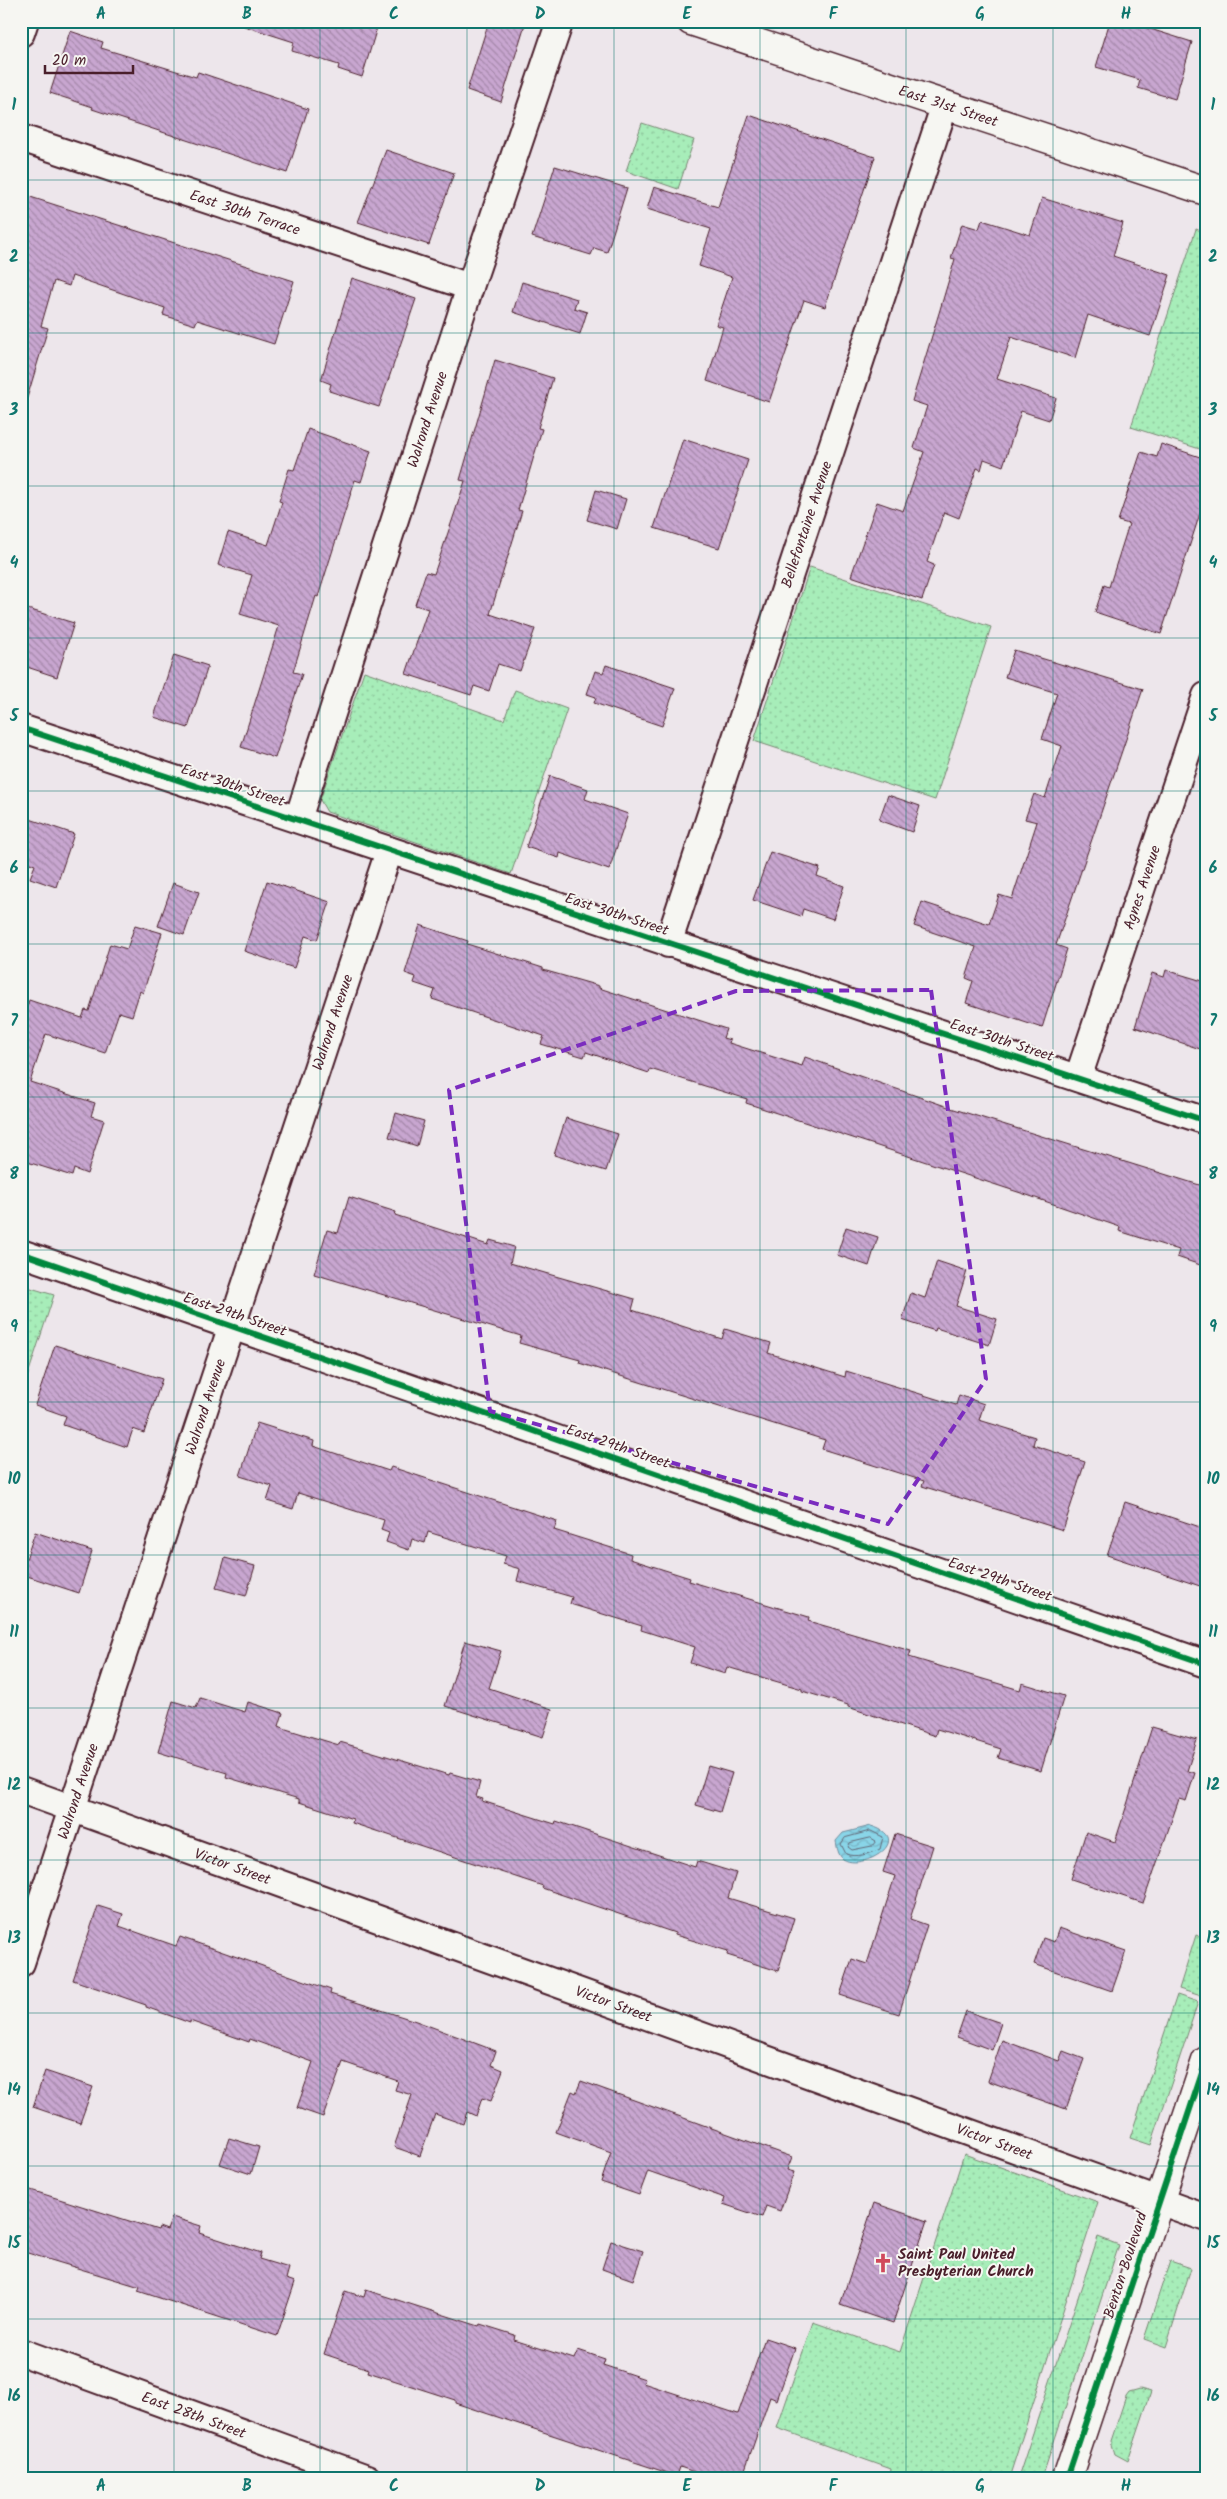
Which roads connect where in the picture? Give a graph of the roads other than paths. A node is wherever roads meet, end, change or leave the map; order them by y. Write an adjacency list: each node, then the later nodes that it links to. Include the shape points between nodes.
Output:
1 (25, 21): 4 (street)
2 (560, 21): 8 (street, Walrond Avenue)
3 (691, 21): 5 (main road, East 31st Street)
4 (21, 33)
5 (944, 104): 7 (main road, East 31st Street); 13 (street, Bellefontaine Avenue)
6 (21, 138): 8 (street, East 30th Terrace)
7 (1206, 191)
8 (470, 287): 11 (street, Walrond Avenue)
9 (1206, 696): 14 (street, Agnes Avenue)
10 (21, 728): 11 (street, East 30th Street)
11 (298, 819): 12 (street, East 30th Street)
12 (389, 851): 13 (street, East 30th Street); 17 (street, Walrond Avenue)
13 (668, 944): 14 (street, East 30th Street)
14 (1078, 1078): 15 (street, East 30th Street)
15 (1206, 1121)
16 (21, 1253): 17 (street, East 29th Street)
17 (231, 1325): 18 (street, East 29th Street); 20 (street, Walrond Avenue)
18 (1206, 1664)
19 (21, 1790): 20 (street, Victor Street)
20 (72, 1806): 21 (street, Walrond Avenue); 23 (street, Victor Street)
21 (21, 1963)
22 (1206, 2061): 23 (main road, Benton Boulevard)
23 (1159, 2202): 24 (street, Victor Street); 27 (main road, Benton Boulevard)
24 (1206, 2218)
25 (21, 2352): 26 (street, East 28th Street)
26 (367, 2478)
27 (1067, 2478)

